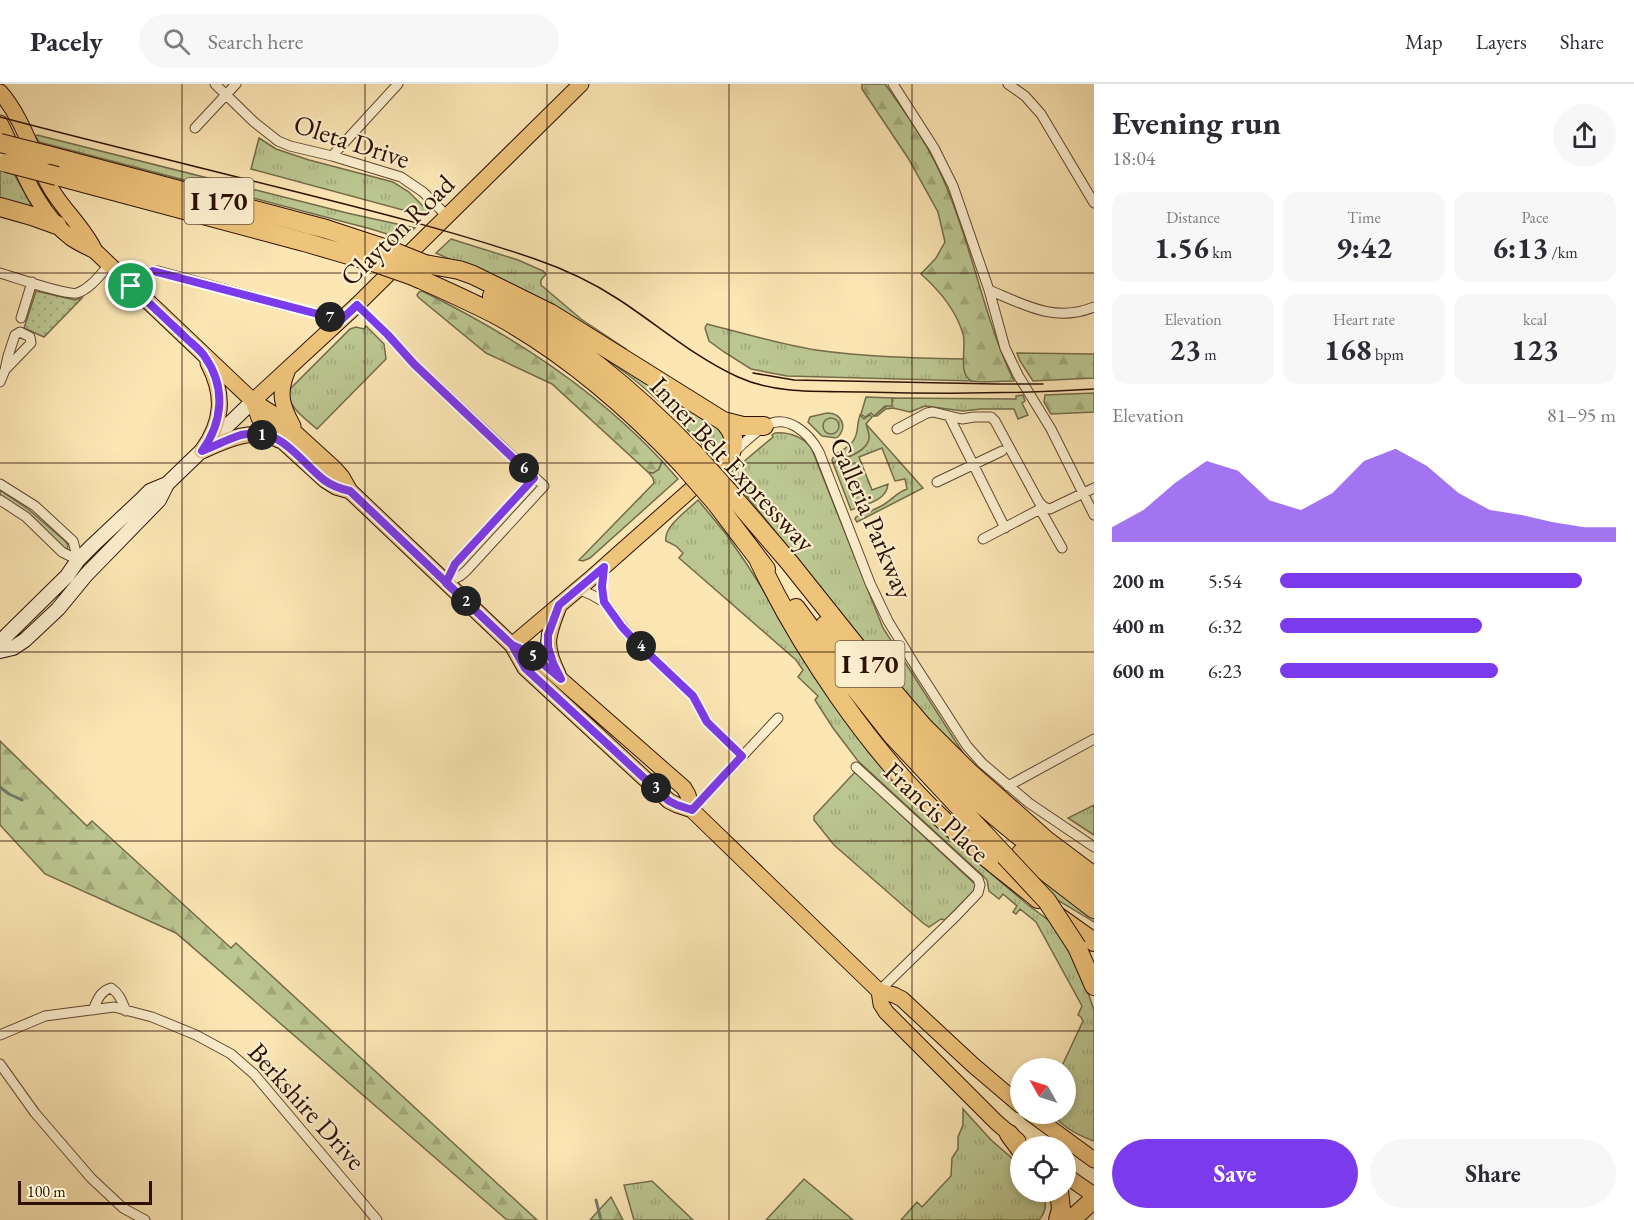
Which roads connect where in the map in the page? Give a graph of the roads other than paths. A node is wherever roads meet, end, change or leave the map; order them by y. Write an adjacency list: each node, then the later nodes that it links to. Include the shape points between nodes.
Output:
1 (215, 84): 8 (street, Oleta Drive)
2 (236, 84): 8 (street)
3 (398, 84): 12 (street)
4 (581, 84): 16 (main road, Clayton Road)
5 (893, 84): 24 (street, via 953,186)
6 (1008, 84): 14 (street, via 1041,114)
7 (0, 92): 18 (main road, via 54,193)
8 (226, 94): 10 (street); 12 (street, Oleta Drive, via 278,141)
9 (0, 123): 17 (main road, via 32,188)
10 (195, 128)
11 (0, 143): 20 (highway, Inner Belt Expressway / I 170, bridge, via 326,229 390,250)
12 (332, 156): 16 (street, Oleta Drive, via 402,177)
13 (4, 162): 20 (highway, Inner Belt Expressway / I 170, bridge, via 376,263)
14 (1094, 203)
15 (0, 207): 17 (highway)
16 (447, 216): 25 (main road, Clayton Road)
17 (57, 225): 18 (main road)
18 (95, 251): 19 (main road)
19 (109, 266): 22 (street, via 75,293); 23 (main road)
20 (419, 270): 35 (highway, via 459,270 550,313); 51 (highway, Inner Belt Expressway / I 170, bridge, via 441,288 500,317 586,375 687,457)
21 (0, 273): 22 (street)
22 (32, 282): 27 (street)
23 (131, 286): 28 (street, via 153,271); 29 (main road)
24 (989, 290): 26 (street, via 1050,313); 50 (street, via 1005,348)
25 (357, 305): 28 (main road, Clayton Road); 44 (street)
26 (1094, 307)
27 (21, 318)
28 (341, 320): 30 (main road, Clayton Road)
29 (204, 355): 33 (main road); 40 (main road, via 216,379 220,404 215,429)
30 (289, 368): 33 (main road, Clayton Road); 38 (main road, via 281,396)
31 (5, 370): 31 (street, via 17,333 30,337 31,343); 32 (street)
32 (0, 382)
33 (253, 401): 38 (main road); 39 (main road, via 259,418); 40 (main road, Clayton Road)
34 (949, 416): 37 (street, via 927,412); 43 (street); 53 (street, via 991,417)
35 (723, 421): 36 (highway); 42 (highway, via 734,436)
36 (764, 426): 42 (street); 74 (street, Galleria Parkway, via 788,423 814,443 888,621 967,746)
37 (897, 429)
38 (299, 436): 49 (main road, via 334,468)
39 (284, 442): 40 (main road, via 270,436 242,435); 49 (main road, via 325,480)
40 (202, 451): 47 (main road, Clayton Road)
41 (1002, 451): 43 (street)
42 (730, 456): 60 (main road)
43 (973, 465): 45 (street); 55 (street)
44 (534, 478): 61 (street, via 455,564); 61 (street, via 544,486 466,571)
45 (938, 482)
46 (0, 484): 58 (street, via 35,506 73,541)
47 (167, 484): 58 (main road, Clayton Road, via 150,491); 67 (main road, Clayton Road, via 159,500 58,609 25,640)
48 (1094, 488): 50 (street)
49 (350, 491): 61 (main road)
50 (1083, 494): 53 (street, via 1050,509); 54 (street)
51 (727, 499): 59 (highway, Inner Belt Expressway / I 170); 77 (highway, Inner Belt Expressway / I 170, via 782,554 923,726 1015,812); 78 (highway, via 924,748 1002,822)
52 (0, 500): 58 (street, via 26,516 62,552)
53 (1042, 508): 55 (street); 57 (street)
54 (1094, 515)
55 (1005, 528): 56 (street)
56 (983, 539)
57 (1062, 548)
58 (78, 560): 65 (main road, Clayton Road)
59 (759, 561): 73 (highway, Inner Belt Expressway / I 170, via 873,712); 79 (highway, via 810,652 888,760 947,824)
60 (604, 567): 62 (main road); 63 (street)
61 (446, 583): 66 (main road)
62 (578, 590): 63 (street); 64 (main road)
63 (604, 602): 71 (street, via 636,642 693,696 707,722)
64 (559, 605): 66 (main road); 68 (main road, via 548,635 548,647)
65 (0, 643)
66 (512, 645): 68 (main road, via 530,653); 75 (main road, via 525,668 661,793)
67 (0, 651)
68 (561, 679): 75 (main road, via 684,788)
69 (778, 718): 71 (street)
70 (1094, 739): 74 (street)
71 (742, 756): 75 (street)
72 (856, 767): 84 (street, Francis Place, via 980,885 978,893)
73 (926, 772): 80 (highway); 82 (highway, bridge)
74 (1008, 786): 76 (street, Galleria Parkway)
75 (692, 810): 84 (main road)
76 (1094, 847)
77 (1092, 871)
78 (1094, 892)
79 (1033, 895): 81 (highway); 82 (highway, via 1074,929)
80 (1094, 909)
81 (1094, 930)
82 (1085, 945): 83 (highway)
83 (1094, 986)
84 (879, 991): 89 (main road, via 902,999); 91 (main road, via 886,1012)
85 (93, 1010): 86 (street, Berkshire Drive, via 114,1007); 86 (street, via 105,990 111,988); 87 (street, Berkshire Drive, via 45,1016)
86 (126, 1011): 100 (street, Berkshire Drive, via 196,1035 231,1054 254,1074)
87 (0, 1035)
88 (0, 1065): 99 (street, via 91,1178 123,1208)
89 (1010, 1096)
90 (1046, 1124): 93 (main road)
91 (1009, 1134): 92 (main road)
92 (1012, 1136)
93 (1087, 1151): 94 (main road)
94 (1094, 1160)
95 (1076, 1183): 96 (main road)
96 (1094, 1197): 102 (highway)
97 (1060, 1202): 101 (highway)
98 (1094, 1207): 103 (highway)
99 (146, 1220)
100 (376, 1220)
101 (1058, 1220)
102 (1071, 1220)
103 (1089, 1220)

